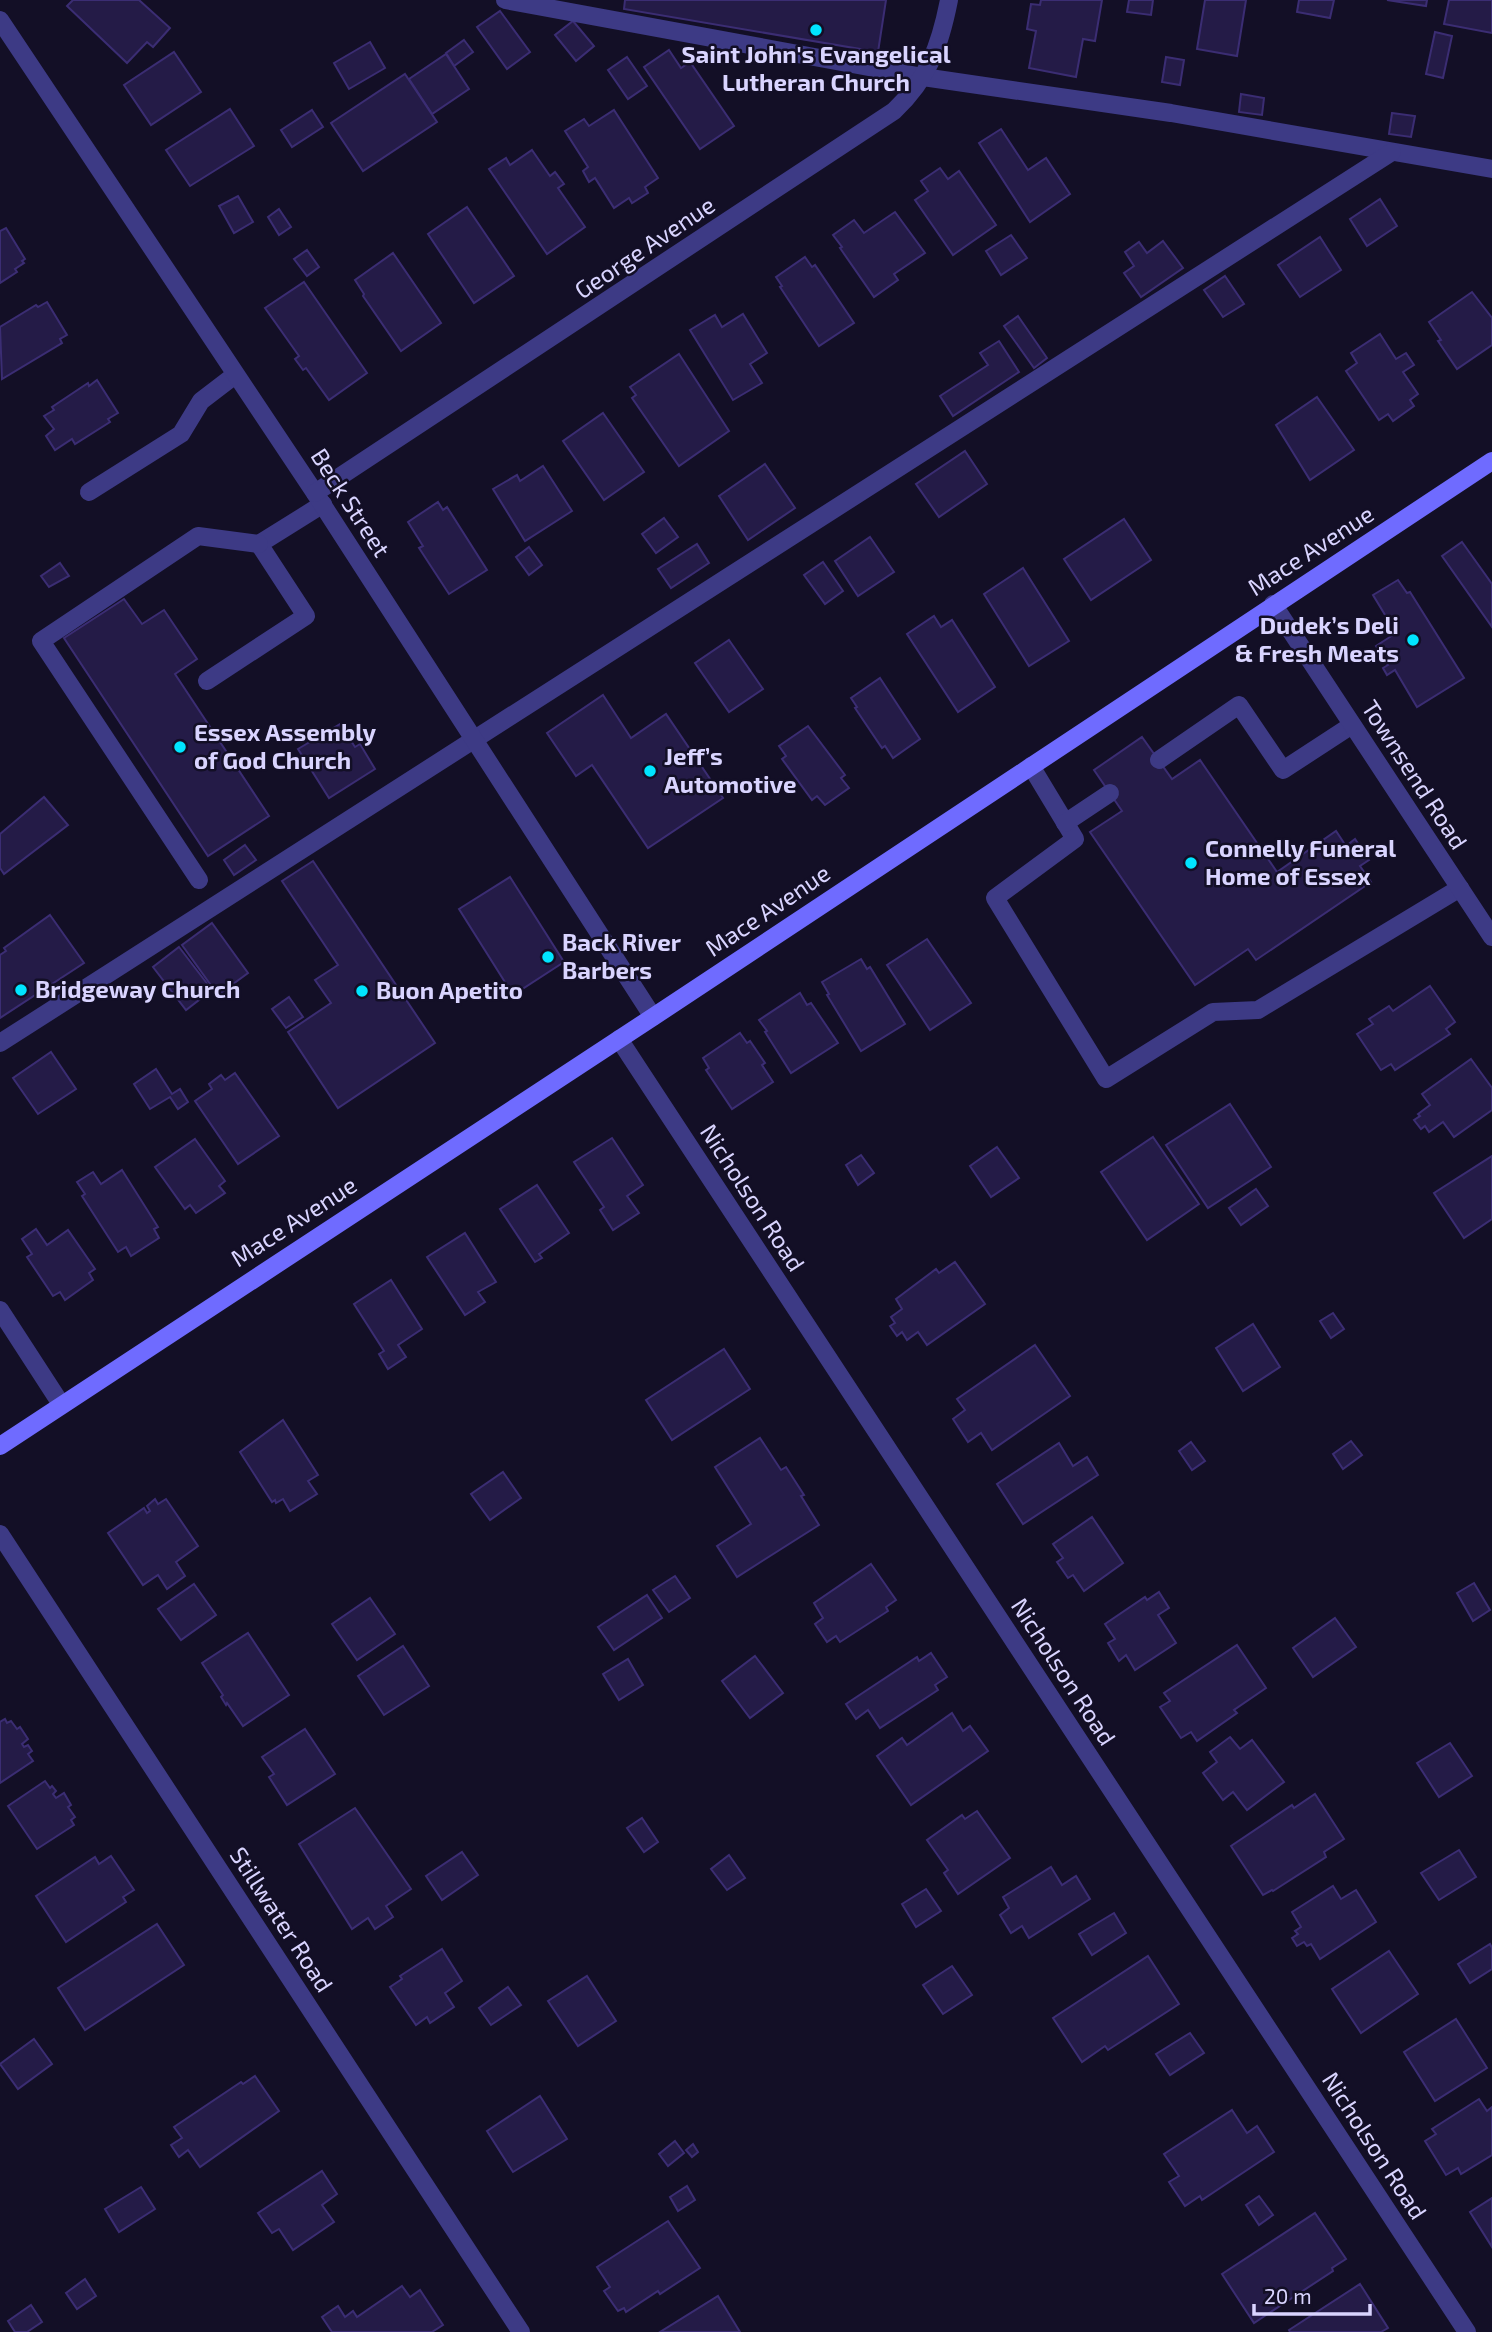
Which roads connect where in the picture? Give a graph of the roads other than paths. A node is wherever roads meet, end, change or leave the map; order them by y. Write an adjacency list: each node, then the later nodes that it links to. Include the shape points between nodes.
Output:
1 (505, 0): 4 (street)
2 (949, 0): 4 (street, George Avenue, via 936,53)
3 (0, 20): 7 (street, Beck Street)
4 (923, 77): 5 (street, via 1171,113); 10 (street, George Avenue, via 894,111)
5 (1392, 152): 6 (street); 15 (street)
6 (1492, 169)
7 (235, 375): 9 (street, via 201,401 181,433); 10 (street, Beck Street)
8 (1492, 461): 12 (main road, Mace Avenue)
9 (89, 492)
10 (319, 499): 11 (street, George Avenue); 15 (street, Beck Street)
11 (259, 544): 13 (street, via 306,616); 20 (street, via 198,536 41,642)
12 (1273, 604): 14 (street, Townsend Road); 17 (main road, Mace Avenue)
13 (207, 681)
14 (1352, 725): 16 (street, via 1283,770 1240,705); 21 (street, Townsend Road)
15 (474, 739): 23 (street, Beck Street); 25 (street)
16 (1159, 760)
17 (1031, 766): 19 (street); 23 (main road, Mace Avenue)
18 (1110, 793): 19 (street)
19 (1065, 823): 21 (street, via 1075,839 995,898 1106,1079 1213,1012 1258,1010)
20 (199, 880)
21 (1460, 888): 22 (street, Townsend Road)
22 (1492, 937)
23 (653, 1017): 24 (main road, Mace Avenue)
24 (619, 1039): 27 (main road, Mace Avenue); 31 (street, Nicholson Road)
25 (0, 1044)
26 (0, 1310): 27 (street)
27 (61, 1404): 28 (main road, Mace Avenue)
28 (0, 1446)
29 (0, 1534): 30 (street, Stillwater Road)
30 (521, 2332)
31 (1467, 2332)

